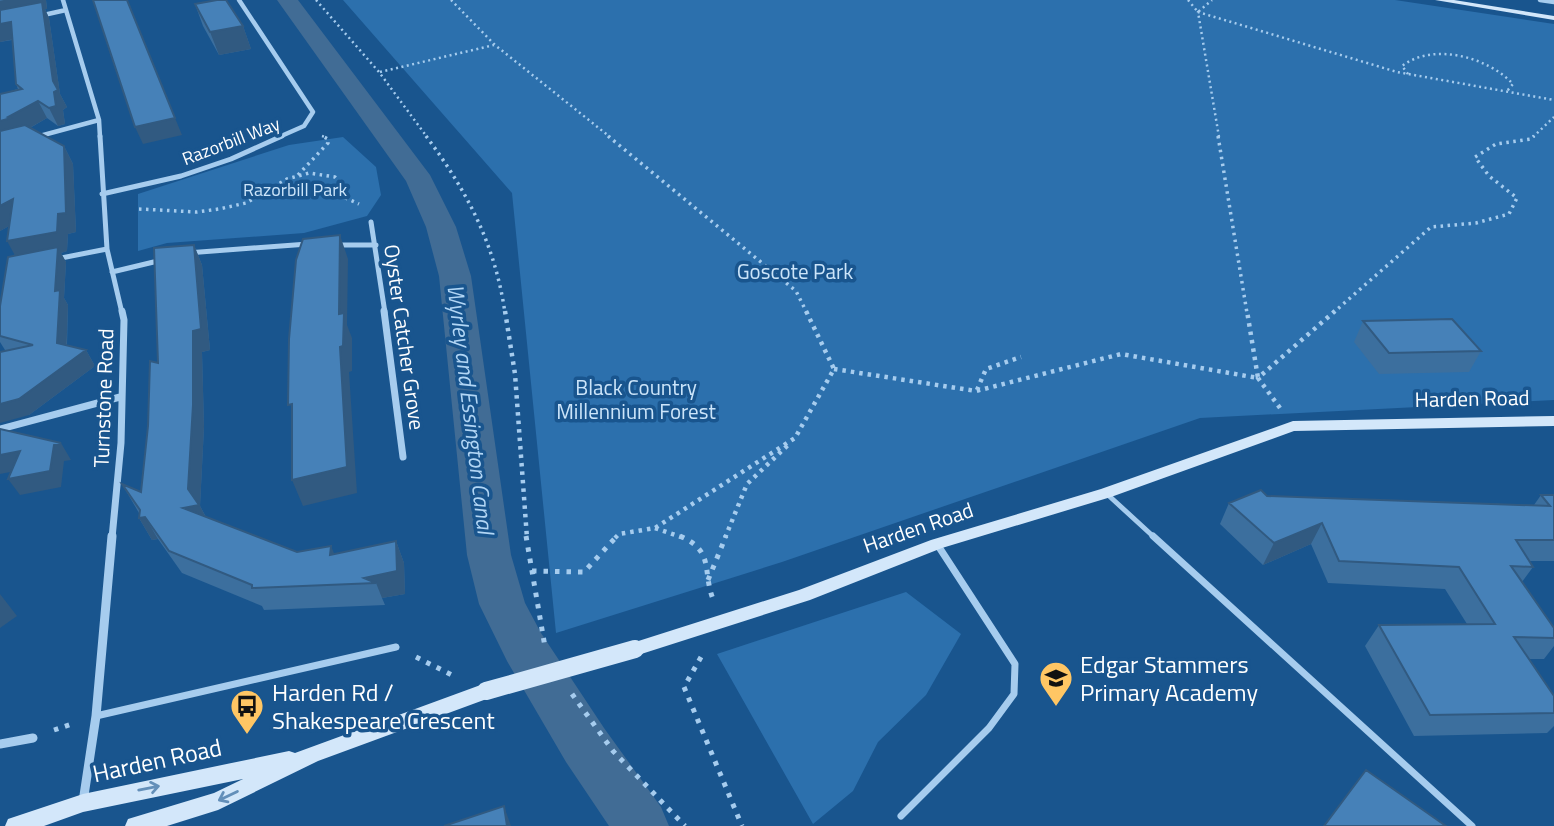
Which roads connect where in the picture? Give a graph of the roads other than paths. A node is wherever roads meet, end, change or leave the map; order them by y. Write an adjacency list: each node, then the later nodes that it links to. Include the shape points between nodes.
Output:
1 (63, 0): 6 (street, Turnstone Road)
2 (239, 0): 11 (street, Razorbill Way, via 313,112 304,126 181,176)
3 (1439, 0): 8 (street)
4 (1541, 0): 5 (street)
5 (1554, 2)
6 (66, 10): 7 (street); 9 (street, Turnstone Road)
7 (27, 18)
8 (1554, 18)
9 (99, 120): 10 (street); 11 (street, Turnstone Road)
10 (25, 140)
11 (102, 194): 14 (street, Turnstone Road)
12 (371, 222): 13 (street, Oyster Catcher Grove)
13 (376, 245): 15 (street, via 282,244); 22 (street, Oyster Catcher Grove)
14 (107, 249): 17 (street); 18 (street, Turnstone Road)
15 (182, 254)
16 (170, 258): 18 (street)
17 (53, 260)
18 (112, 272): 19 (street, Turnstone Road, via 124,320)
19 (120, 397): 21 (street); 26 (street, Turnstone Road, via 121,443)
20 (1554, 421): 23 (street, Harden Road, via 1293,426)
21 (0, 429)
22 (403, 457)
23 (1106, 493): 24 (street, Harden Road); 34 (lane)
24 (937, 544): 29 (street, Harden Road, bridge, via 804,595 485,691); 31 (lane, via 1014,664 1014,694 989,728)
25 (396, 647): 26 (lane)
26 (96, 716): 30 (street, Turnstone Road)
27 (33, 738): 28 (street)
28 (0, 744)
29 (311, 755): 30 (street, Harden Road, one-way to 29); 33 (street, Harden Road, one-way to 33, via 218,801)
30 (83, 803): 32 (street, Harden Road)
31 (901, 816)
32 (15, 826)
33 (135, 826)
34 (1472, 826)

